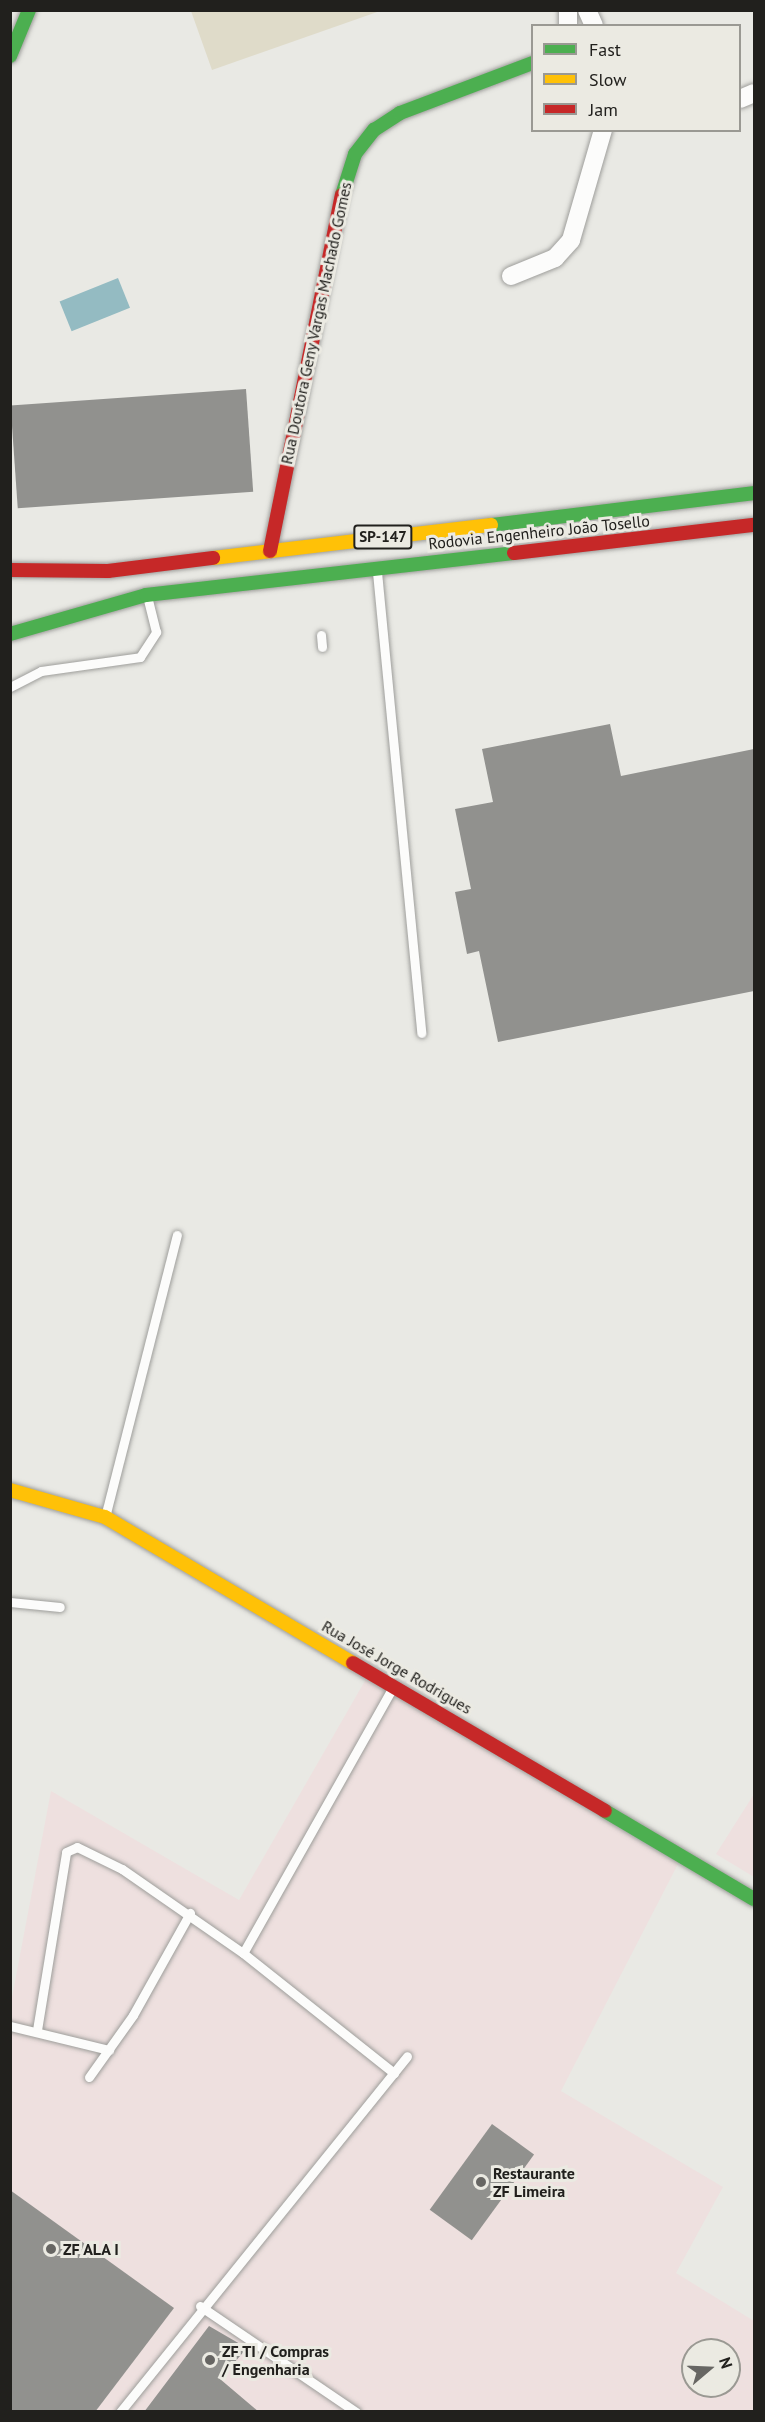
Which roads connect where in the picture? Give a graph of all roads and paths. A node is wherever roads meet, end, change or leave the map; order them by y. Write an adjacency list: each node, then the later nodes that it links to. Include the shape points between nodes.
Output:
1 (29, 10): 4 (main road)
2 (587, 10): 3 (street)
3 (593, 24)
4 (10, 56)
5 (531, 63): 10 (main road, Rua Doutora Geny Vargas Machado Gomes, via 400,113 374,130 355,154 344,183)
6 (602, 132): 7 (street, via 572,240 555,258)
7 (511, 276)
8 (754, 493): 10 (main road, Rodovia Engenheiro João Tosello / SP-147)
9 (754, 525): 11 (main road, Rodovia Engenheiro João Tosello / SP-147)
10 (270, 551): 12 (main road, Rodovia Engenheiro João Tosello / SP-147, via 108,571)
11 (376, 567): 13 (main road, Rodovia Engenheiro João Tosello / SP-147); 18 (lane)
12 (10, 570)
13 (146, 595): 14 (main road, Rodovia Engenheiro João Tosello / SP-147); 17 (lane, via 156,632 140,657 40,671)
14 (10, 634)
15 (321, 635): 16 (lane)
16 (322, 647)
17 (10, 687)
18 (421, 1033)
19 (177, 1234): 21 (lane)
20 (10, 1490): 21 (main road, Rua José Jorge Rodrigues)
21 (105, 1517): 24 (main road, Rua José Jorge Rodrigues)
22 (10, 1602): 23 (lane)
23 (60, 1607)
24 (394, 1684): 25 (main road, Rua José Jorge Rodrigues); 27 (lane)
25 (754, 1899)
26 (190, 1913): 27 (lane); 29 (lane, via 87,1848 66,1852); 30 (lane)
27 (243, 1953): 32 (lane)
28 (10, 2026): 29 (lane)
29 (37, 2030): 30 (lane)
30 (109, 2050): 33 (lane)
31 (407, 2056): 32 (lane)
32 (394, 2073): 34 (lane)
33 (89, 2077)
34 (200, 2306): 35 (lane); 36 (lane)
35 (120, 2412)
36 (356, 2412)

